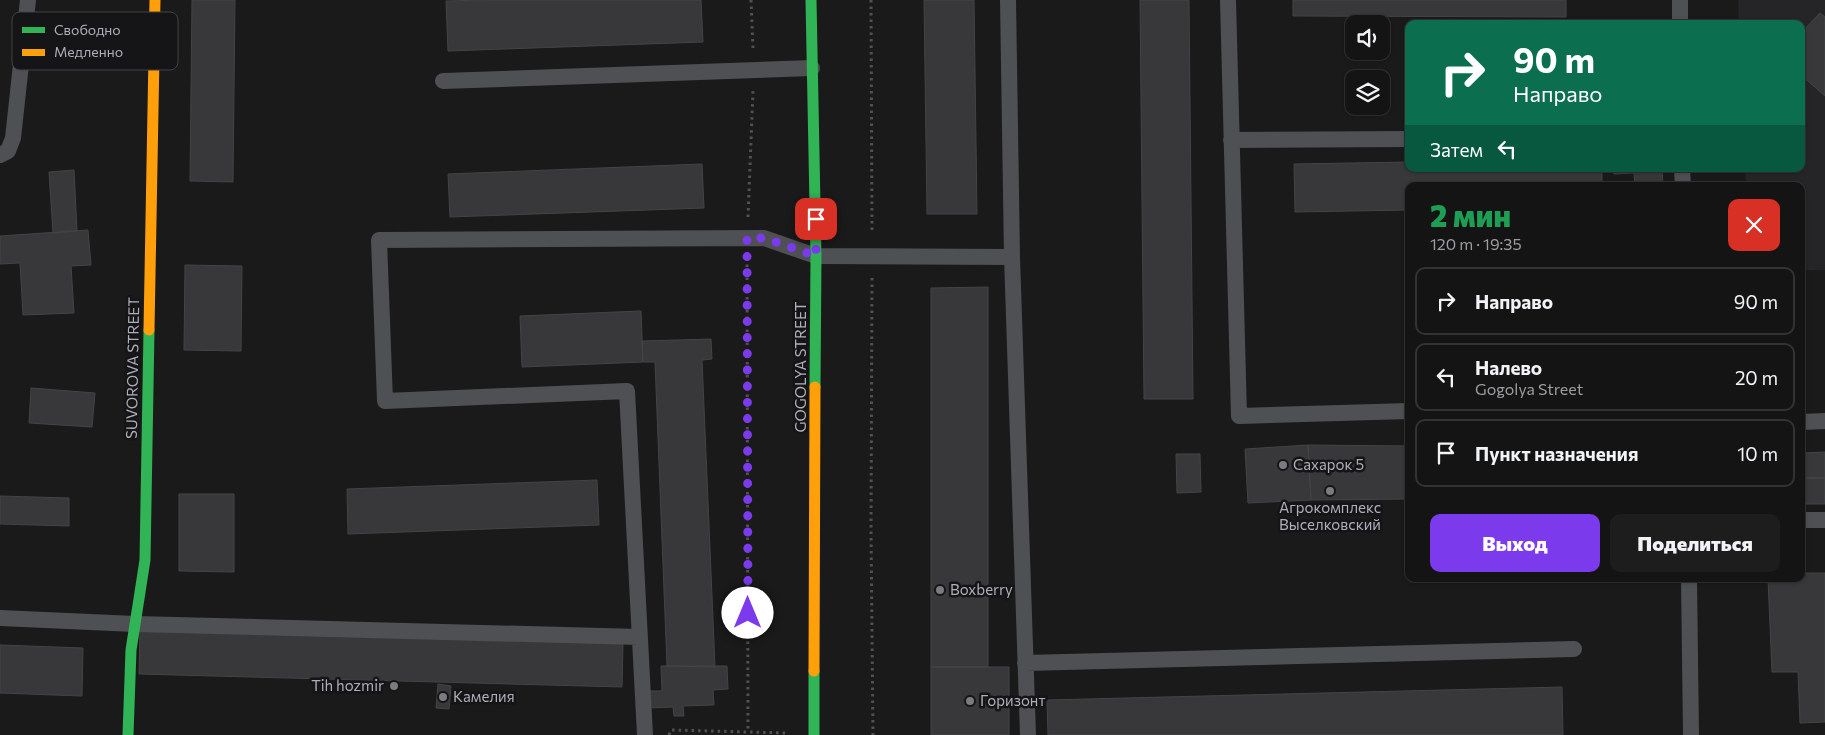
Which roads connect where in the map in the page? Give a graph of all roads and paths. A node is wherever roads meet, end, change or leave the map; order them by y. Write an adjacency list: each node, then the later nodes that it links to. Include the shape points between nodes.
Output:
1 (751, 0): 11 (path)
2 (811, 0): 8 (street, GOGOLYA STREET)
3 (871, 0): 18 (path)
4 (1008, 0): 19 (lane)
5 (1228, 0): 14 (lane)
6 (1680, 0): 7 (lane)
7 (1680, 20)
8 (812, 68): 11 (lane); 17 (street, GOGOLYA STREET)
9 (20, 70): 15 (lane, via 13,138 8,150)
10 (154, 70): 27 (street, SUVOROVA STREET, via 145,560)
11 (754, 70): 12 (lane); 16 (path)
12 (443, 81)
13 (1405, 139): 14 (lane)
14 (1231, 140): 20 (lane, via 1239,416)
15 (0, 155)
16 (747, 238): 17 (lane, via 764,238); 28 (lane, via 378,240 385,401 627,391); 31 (path)
17 (816, 256): 18 (lane); 36 (street, GOGOLYA STREET)
18 (872, 256): 19 (lane); 37 (path, via 870,530)
19 (1012, 256): 30 (lane)
20 (1405, 411)
21 (1825, 421): 22 (lane)
22 (1805, 422)
23 (1805, 520): 24 (lane)
24 (1825, 520)
25 (1689, 582): 39 (lane)
26 (0, 618): 27 (lane)
27 (135, 624): 28 (lane); 32 (street, SUVOROVA STREET)
28 (640, 637): 33 (lane)
29 (1574, 649): 30 (lane)
30 (1025, 663): 38 (lane)
31 (748, 732): 34 (path, via 671,730); 35 (path)
32 (128, 735)
33 (645, 735)
34 (669, 735)
35 (795, 735)
36 (814, 735)
37 (873, 735)
38 (1028, 735)
39 (1691, 735)

